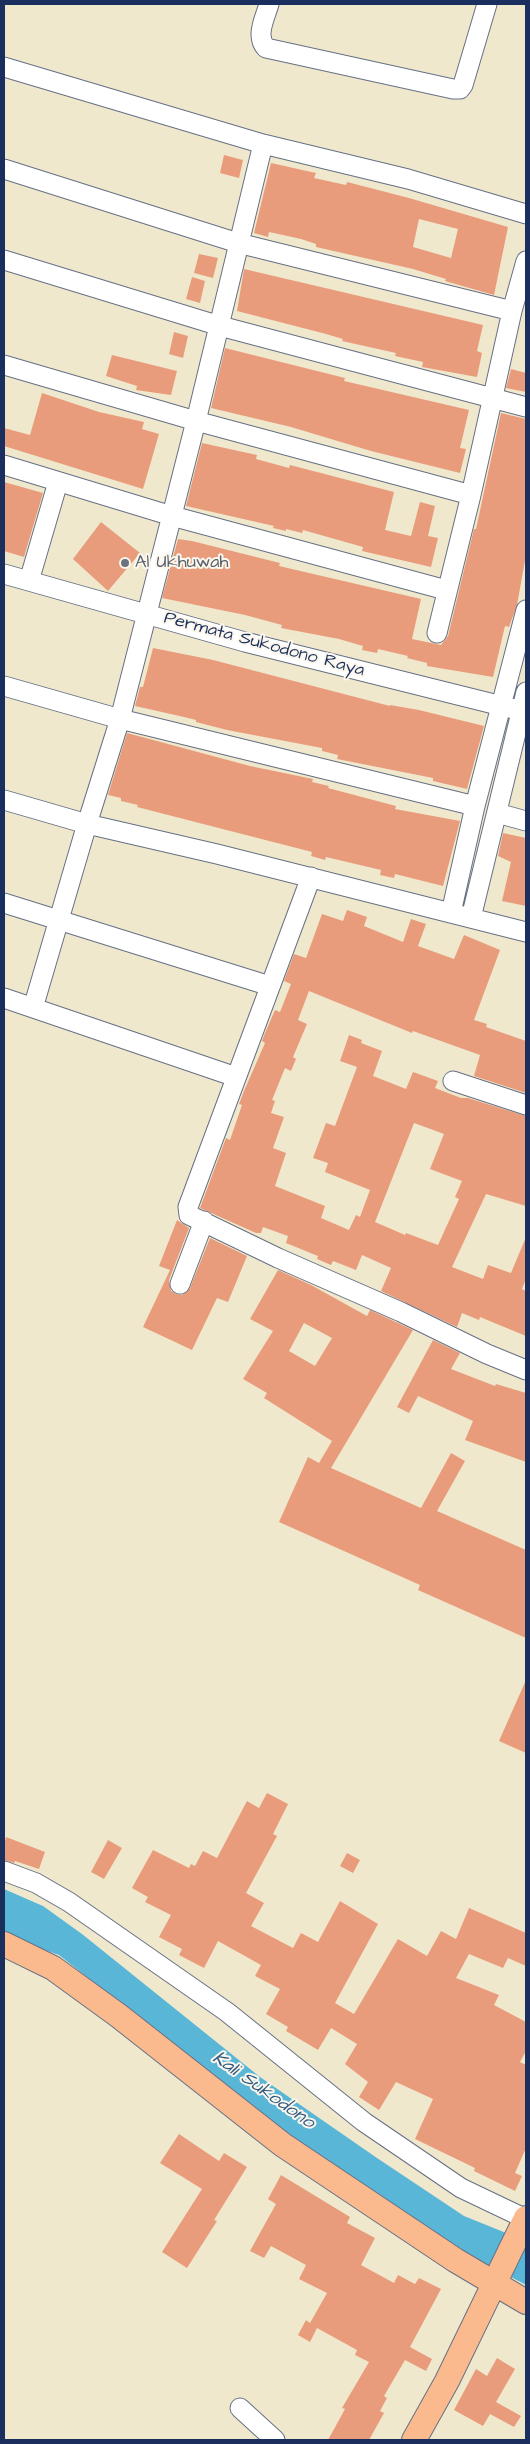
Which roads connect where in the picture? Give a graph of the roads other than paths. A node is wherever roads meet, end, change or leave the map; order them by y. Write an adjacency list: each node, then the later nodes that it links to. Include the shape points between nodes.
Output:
1 (269, 4): 2 (street, via 260,36 266,48 453,90 464,85)
2 (487, 4)
3 (4, 67): 4 (street)
4 (263, 144): 6 (street, via 408,179); 7 (street)
5 (4, 169): 7 (street)
6 (526, 214)
7 (238, 243): 10 (street); 11 (street)
8 (4, 260): 11 (street)
9 (526, 261): 10 (street)
10 (512, 311): 13 (street)
11 (220, 326): 13 (street); 15 (street)
12 (4, 365): 15 (street)
13 (494, 397): 14 (street); 18 (street)
14 (526, 407)
15 (196, 421): 18 (street); 19 (street)
16 (4, 465): 17 (street)
17 (58, 482): 19 (street); 21 (street)
18 (471, 495): 22 (street)
19 (172, 516): 22 (street); 24 (street)
20 (4, 574): 21 (street, Permata Sukodono Raya)
21 (29, 581): 24 (street, Permata Sukodono Raya)
22 (446, 590): 25 (street)
23 (526, 610): 27 (street)
24 (146, 614): 27 (street, Permata Sukodono Raya, via 245,642); 29 (street)
25 (437, 633)
26 (4, 686): 29 (street)
27 (501, 705): 28 (street, Permata Sukodono Raya); 31 (street)
28 (525, 705): 32 (street)
29 (120, 719): 31 (street); 34 (street)
30 (4, 800): 34 (street)
31 (475, 806): 37 (street)
32 (497, 813): 33 (street); 38 (street)
33 (526, 821)
34 (87, 824): 35 (street); 39 (street)
35 (311, 877): 37 (street); 41 (street)
36 (4, 903): 39 (street)
37 (451, 913): 38 (street)
38 (472, 918): 40 (street)
39 (59, 920): 41 (street); 43 (street)
40 (526, 932)
41 (270, 986): 44 (street)
42 (4, 998): 43 (street)
43 (33, 1008): 44 (street)
44 (236, 1077): 47 (street, via 188,1207 189,1215)
45 (453, 1081): 46 (street)
46 (526, 1105)
47 (204, 1221): 48 (street); 49 (street, via 278,1258)
48 (180, 1284)
49 (526, 1370)
50 (4, 1871): 52 (street, via 36,1883 69,1902 227,2012 364,2122 462,2188)
51 (4, 1944): 53 (main road, via 53,1968 283,2145)
52 (525, 2222): 53 (main road)
53 (497, 2281): 54 (main road); 57 (main road)
54 (526, 2302)
55 (240, 2408): 56 (street)
56 (275, 2440)
57 (414, 2440)

